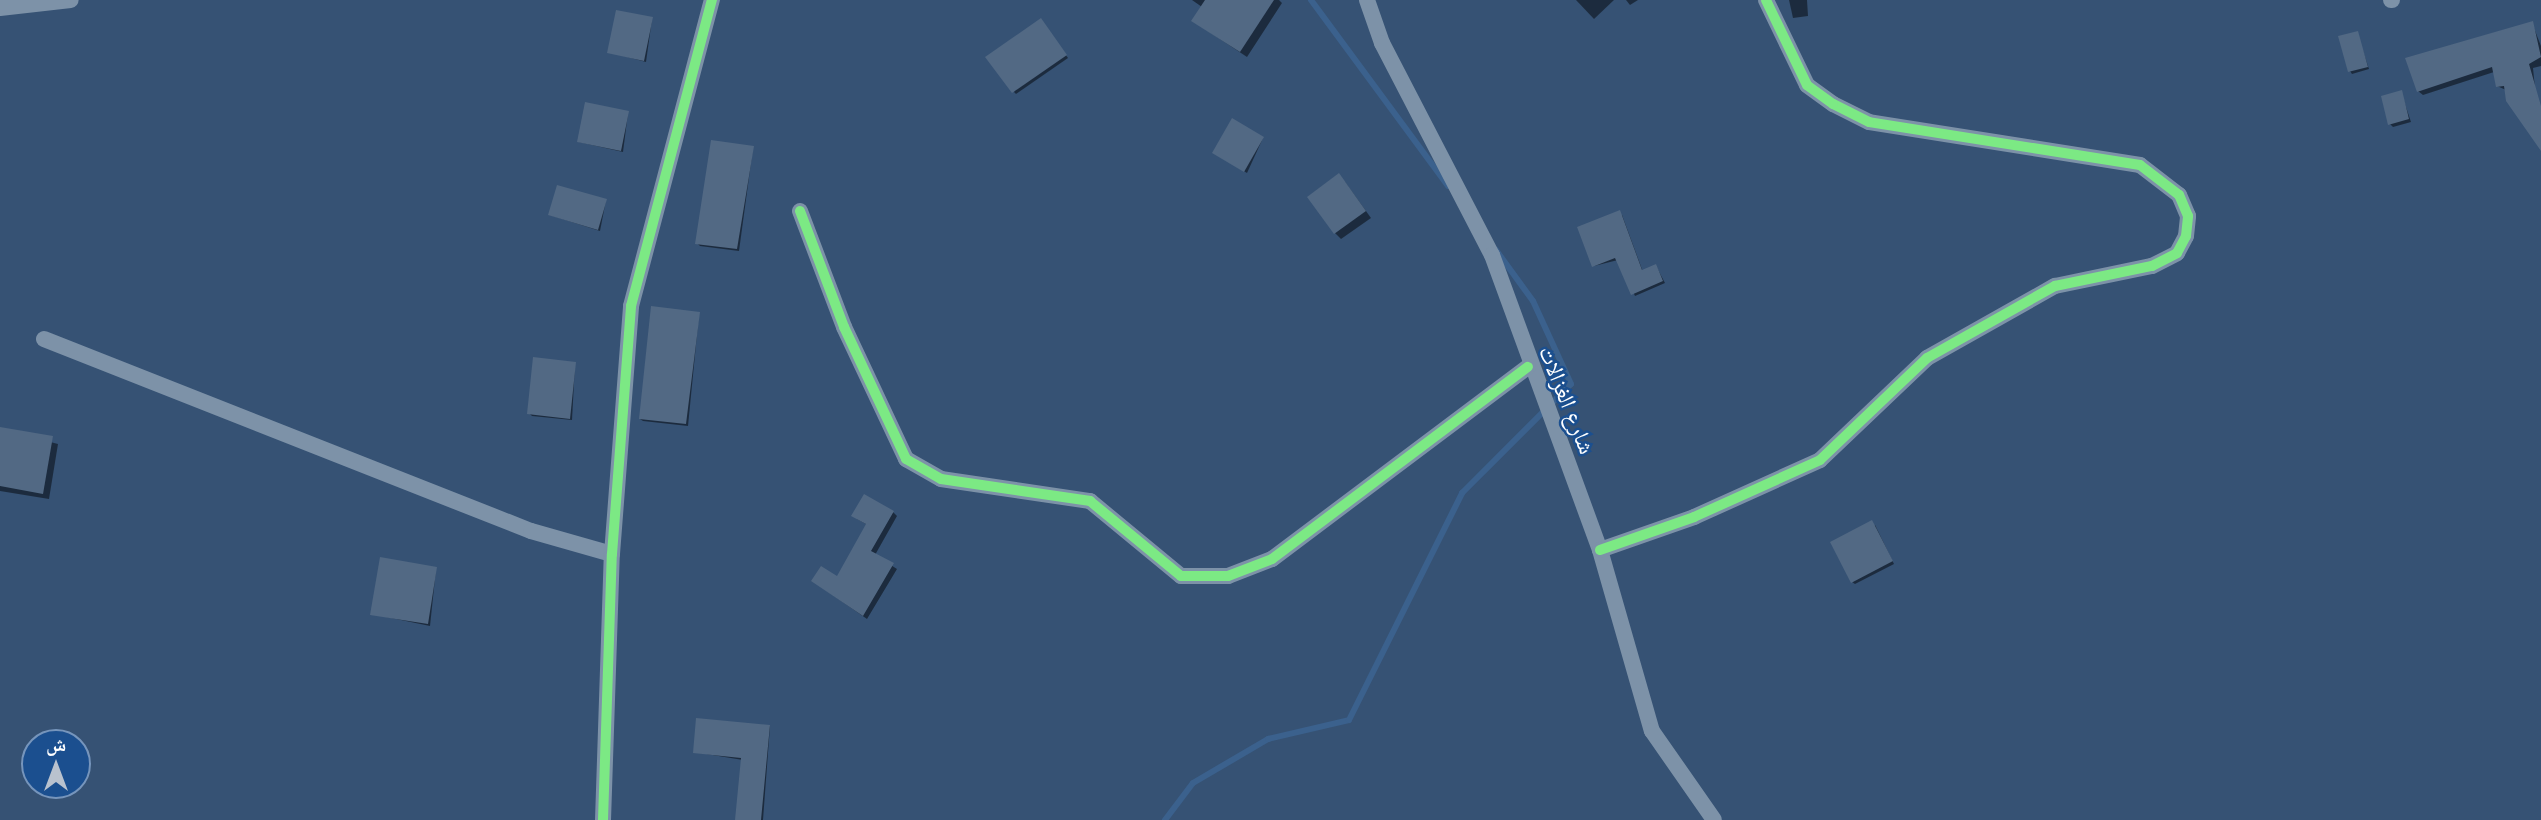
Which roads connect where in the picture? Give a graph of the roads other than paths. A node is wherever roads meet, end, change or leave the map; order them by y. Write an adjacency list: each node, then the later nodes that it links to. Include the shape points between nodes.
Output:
1 (71, 0): 5 (street)
2 (712, 0): 10 (street, via 631,306)
3 (1367, 0): 8 (street, شارع الغزالات, via 1382,43 1492,255)
4 (1766, 0): 9 (street, via 1807,85 1833,104 1870,122 2140,165 2179,195 2188,216 2186,236 2177,253 2152,266 2055,286 1927,358 1820,460 1694,517)
5 (0, 8)
6 (800, 211): 8 (street, via 844,327 906,459 940,479 1090,501 1181,576 1228,576 1272,559)
7 (44, 339): 10 (street, via 531,531)
8 (1528, 367): 9 (street, شارع الغزالات)
9 (1600, 550): 12 (street, شارع الغزالات, via 1652,731)
10 (612, 554): 11 (street)
11 (603, 820)
12 (1714, 820)

